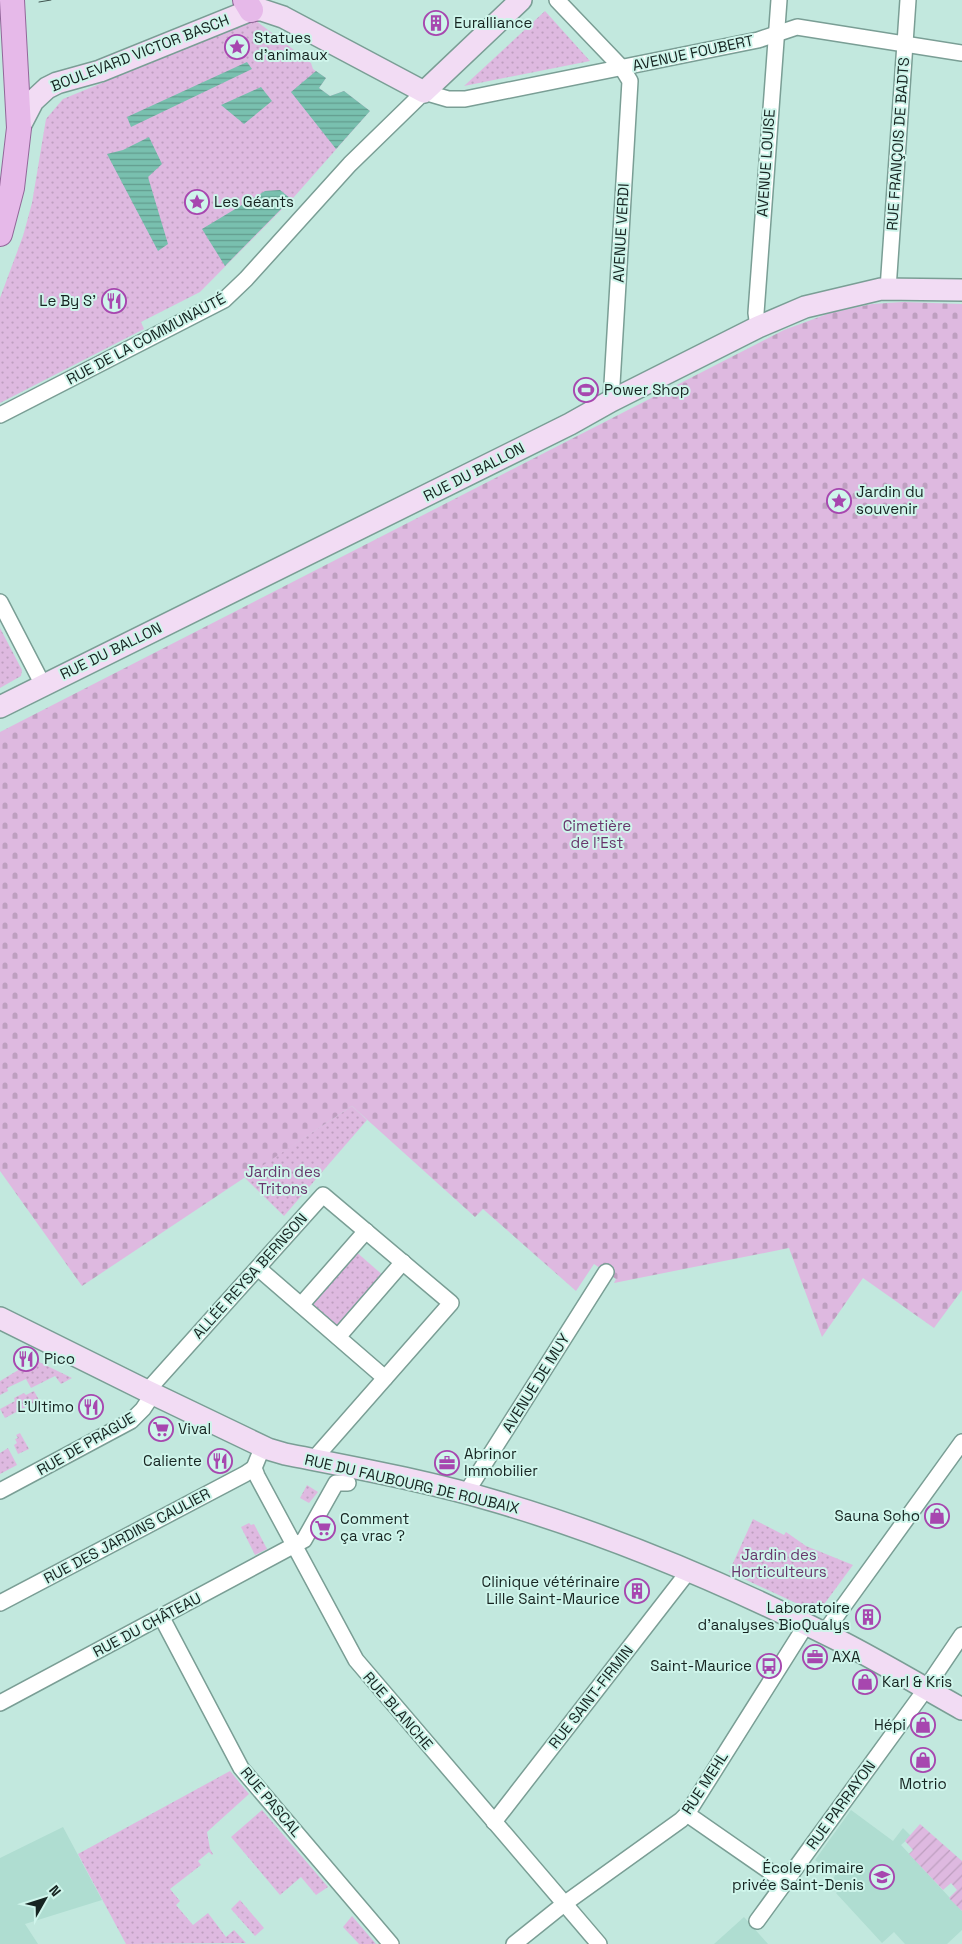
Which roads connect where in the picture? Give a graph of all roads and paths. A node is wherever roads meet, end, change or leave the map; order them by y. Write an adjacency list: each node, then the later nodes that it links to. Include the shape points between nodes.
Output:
1 (12, 0): 12 (main road)
2 (521, 0): 11 (street)
3 (557, 0): 10 (street)
4 (779, 0): 7 (street, AVENUE LOUISE)
5 (908, 0): 8 (street, RUE FRANÇOIS DE BADTS)
6 (248, 5): 11 (street, via 283,18); 12 (street, BOULEVARD VICTOR BASCH, via 100,71 47,88 33,101)
7 (775, 34): 8 (street, AVENUE FOUBERT, via 797,27); 10 (street, AVENUE FOUBERT); 16 (street, AVENUE LOUISE, via 756,313)
8 (905, 44): 9 (street, AVENUE FOUBERT); 14 (street, RUE FRANÇOIS DE BADTS)
9 (962, 53)
10 (622, 68): 11 (street, AVENUE FOUBERT, via 456,100); 17 (street, AVENUE VERDI, via 630,81)
11 (424, 92): 18 (street, RUE DE LA COMMUNAUTÉ, via 350,164 224,300)
12 (19, 128): 13 (main road, via 12,188)
13 (0, 234)
14 (888, 289): 15 (street, RUE DU BALLON); 16 (street, RUE DU BALLON, via 805,307)
15 (962, 290)
16 (758, 327): 17 (street, RUE DU BALLON)
17 (611, 401): 20 (street, RUE DU BALLON)
18 (0, 415)
19 (0, 602): 20 (street)
20 (43, 685): 21 (street, RUE DU BALLON)
21 (0, 707)
22 (366, 1231): 23 (street, ALLÉE REYSA BERNSON); 24 (street, ALLÉE REYSA BERNSON, via 323,1195); 26 (street)
23 (403, 1262): 28 (street); 29 (street, ALLÉE REYSA BERNSON, via 451,1303)
24 (258, 1268): 26 (street); 30 (street, ALLÉE REYSA BERNSON)
25 (606, 1272): 37 (street, AVENUE DE MUY)
26 (301, 1306): 28 (street)
27 (0, 1318): 30 (street, RUE DU FAUBOURG DE ROUBAIX)
28 (338, 1337): 29 (street)
29 (385, 1378): 33 (street, ALLÉE REYSA BERNSON)
30 (150, 1393): 32 (street, RUE DU FAUBOURG DE ROUBAIX); 36 (street, RUE DE PRAGUE, via 143,1409 131,1421)
31 (962, 1442): 42 (street, RUE MEHL)
32 (263, 1446): 33 (street, RUE DU FAUBOURG DE ROUBAIX); 34 (street)
33 (313, 1460): 37 (street, RUE DU FAUBOURG DE ROUBAIX)
34 (254, 1468): 38 (street, RUE BLANCHE); 40 (street, RUE DES JARDINS CAULIER)
35 (348, 1484): 38 (street, RUE DU CHÂTEAU, via 336,1483 304,1540)
36 (4, 1488)
37 (466, 1493): 39 (street, RUE DU FAUBOURG DE ROUBAIX, via 556,1520)
38 (293, 1546): 41 (street, RUE DU CHÂTEAU); 48 (street, RUE BLANCHE, via 356,1660)
39 (688, 1572): 42 (street, RUE DU FAUBOURG DE ROUBAIX); 48 (street, RUE SAINT-FIRMIN)
40 (0, 1603)
41 (162, 1618): 45 (street, RUE DU CHÂTEAU); 52 (street, RUE PASCAL, via 241,1768)
42 (815, 1629): 44 (street, RUE DU FAUBOURG DE ROUBAIX); 47 (street, RUE MEHL)
43 (962, 1634): 44 (street, RUE PARRAYON)
44 (926, 1688): 46 (street, RUE DU FAUBOURG DE ROUBAIX); 49 (street, RUE PARRAYON)
45 (0, 1703)
46 (962, 1709)
47 (687, 1814): 49 (street); 50 (street, RUE MEHL)
48 (494, 1822): 50 (street, RUE BLANCHE)
49 (785, 1882): 51 (street, RUE PARRAYON)
50 (564, 1904): 53 (street, RUE MEHL); 54 (street, RUE BLANCHE)
51 (757, 1922)
52 (391, 1944)
53 (514, 1944)
54 (599, 1944)

